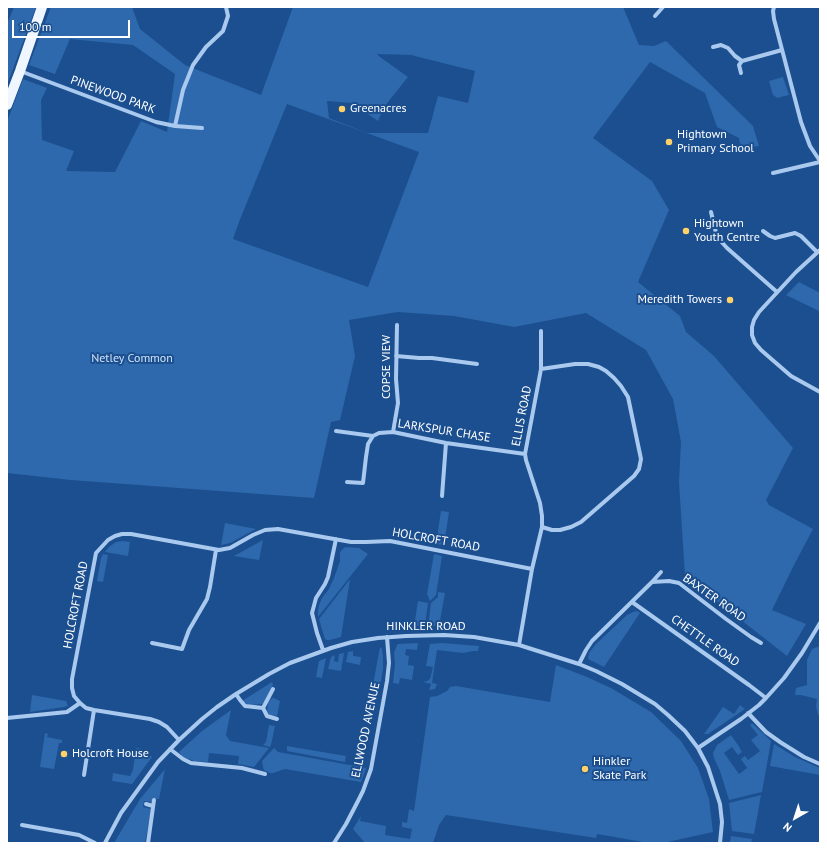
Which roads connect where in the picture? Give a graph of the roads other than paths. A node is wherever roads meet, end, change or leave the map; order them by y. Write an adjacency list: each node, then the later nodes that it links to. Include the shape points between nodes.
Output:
1 (42, 7): 9 (main road)
2 (227, 7): 12 (street, via 228,16 224,31 206,47 193,65 183,90)
3 (663, 7): 5 (street)
4 (774, 7): 7 (street, via 774,19)
5 (655, 16)
6 (713, 47): 8 (street, via 721,45 728,48)
7 (782, 50): 8 (street); 14 (street, via 801,122 810,146)
8 (742, 61): 10 (street, via 739,65)
9 (20, 71): 11 (main road); 12 (street, PINEWOOD PARK, via 156,122)
10 (741, 73)
11 (7, 105)
12 (175, 126): 13 (street, PINEWOOD PARK)
13 (202, 128)
14 (820, 161): 15 (street)
15 (773, 173)
16 (711, 212): 19 (street, via 717,237)
17 (764, 231): 18 (street, via 774,238 795,233)
18 (819, 251): 19 (street)
19 (777, 292): 25 (street, via 754,320 752,335 755,343 791,376)
20 (398, 325): 22 (street, COPSE VIEW)
21 (541, 331): 24 (street, ELLIS ROAD)
22 (396, 356): 23 (street); 27 (street, COPSE VIEW, via 398,403)
23 (477, 364)
24 (541, 369): 30 (street, ELLIS ROAD); 33 (street, via 588,364 606,371 614,378 628,397 641,459 634,476 581,522 560,530)
25 (820, 392)
26 (336, 431): 28 (street, LARKSPUR CHASE)
27 (393, 432): 28 (street, LARKSPUR CHASE); 29 (street, LARKSPUR CHASE)
28 (373, 436): 31 (street, via 368,444 363,483)
29 (446, 443): 30 (street, LARKSPUR CHASE); 32 (street)
30 (525, 454): 33 (street, ELLIS ROAD, via 540,503)
31 (347, 482)
32 (442, 496)
33 (542, 527): 36 (street, ELLIS ROAD)
34 (336, 539): 35 (street, HOLCROFT ROAD, via 278,529 265,530 230,548); 36 (street, HOLCROFT ROAD, via 351,542 390,541); 45 (street, via 328,577 316,598 312,612)
35 (216, 550): 42 (street, via 207,599 189,630 182,649); 50 (street, HOLCROFT ROAD, via 131,534 115,536 101,547 96,553 72,679 74,696)
36 (532, 569): 44 (street, ELLIS ROAD)
37 (661, 572): 38 (street)
38 (652, 582): 39 (street); 43 (street, BAXTER ROAD, via 679,583 726,620)
39 (632, 602): 46 (street, via 592,641); 49 (street, CHETTLE ROAD)
40 (820, 623): 49 (street, via 789,672)
41 (387, 637): 44 (street, HINKLER ROAD, via 444,635); 45 (street, HINKLER ROAD, via 352,642); 69 (street, ELLWOOD AVENUE, via 387,681 371,769 358,801)
42 (152, 642)
43 (761, 643)
44 (519, 645): 46 (street, HINKLER ROAD)
45 (323, 650): 48 (street, HINKLER ROAD, via 290,663)
46 (579, 664): 57 (street, HINKLER ROAD, via 622,684 655,704 683,729)
47 (273, 689): 51 (street)
48 (236, 694): 51 (street, via 245,706); 56 (street, HINKLER ROAD)
49 (766, 698): 53 (street)
50 (80, 703): 52 (street); 54 (street, via 67,712)
51 (263, 708): 55 (street, via 267,716)
52 (94, 710): 56 (street, via 159,722); 60 (street)
53 (748, 713): 57 (street); 59 (street, via 780,742)
54 (7, 718)
55 (277, 721)
56 (179, 740): 58 (street, HINKLER ROAD)
57 (698, 748): 70 (street, HINKLER ROAD, via 708,767 720,804)
58 (170, 749): 61 (street, via 191,763 242,768); 67 (street, HINKLER ROAD, via 121,813)
59 (820, 764)
60 (84, 774)
61 (265, 774)
62 (154, 800): 64 (street)
63 (146, 804): 64 (street)
64 (154, 806): 68 (street)
65 (22, 825): 66 (street, via 79,836)
66 (95, 843)
67 (105, 843)
68 (148, 843)
69 (334, 843)
70 (720, 843)

